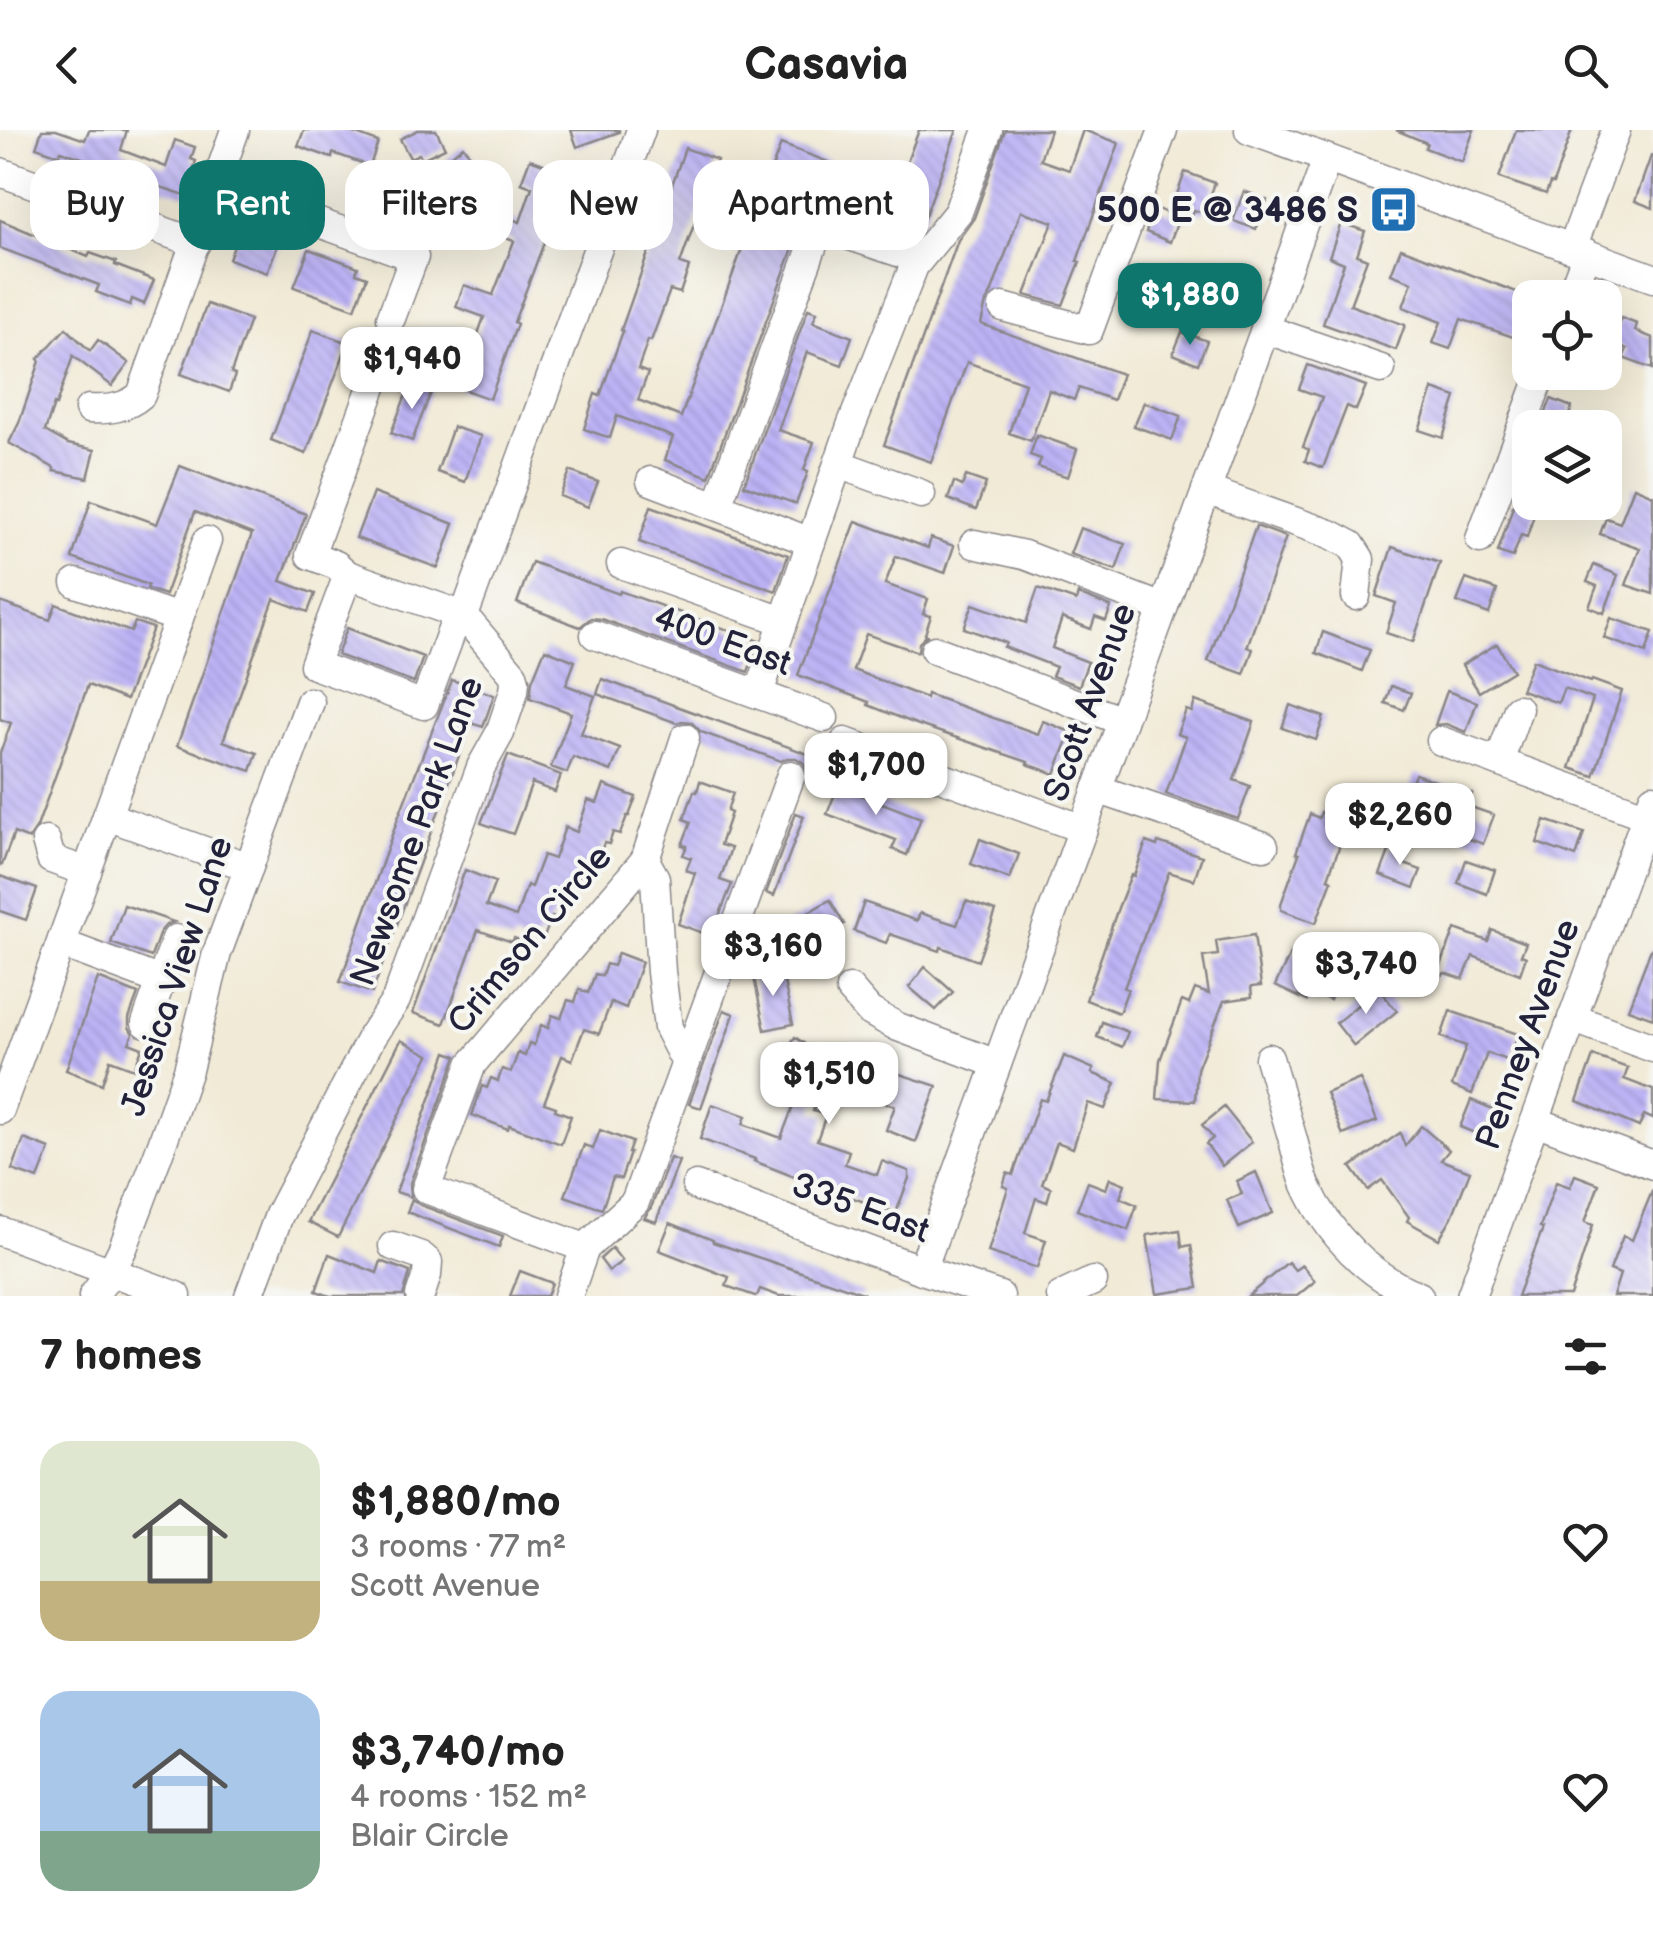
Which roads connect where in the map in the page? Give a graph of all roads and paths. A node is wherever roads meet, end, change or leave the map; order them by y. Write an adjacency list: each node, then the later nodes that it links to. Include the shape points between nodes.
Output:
1 (235, 130): 8 (street)
2 (641, 130): 40 (street)
3 (988, 130): 16 (street, via 958,212)
4 (1163, 130): 19 (street, via 1089,330)
5 (1248, 130): 7 (street)
6 (1616, 130): 15 (street)
7 (1327, 158): 15 (street); 21 (street, Scott Avenue)
8 (224, 160)
9 (0, 172): 11 (street)
10 (325, 225): 20 (street, via 414,257)
11 (179, 237)
12 (193, 250): 25 (street, via 141,396 110,410)
13 (811, 250): 30 (street)
14 (892, 250): 16 (street)
15 (1579, 251): 17 (street); 18 (street)
16 (919, 259): 26 (street)
17 (1653, 278)
18 (1573, 280)
19 (1003, 307)
20 (391, 318)
21 (1265, 330): 23 (street); 28 (street, Scott Avenue)
22 (383, 357): 36 (street, via 310,555)
23 (1381, 369)
24 (1535, 390): 31 (street)
25 (89, 410)
26 (838, 464): 29 (street); 33 (street)
27 (651, 481): 30 (street)
28 (1206, 490): 38 (street, via 1351,545 1360,559); 39 (street, Scott Avenue)
29 (922, 494)
30 (717, 506): 33 (street)
31 (1480, 539)
32 (206, 542): 41 (street)
33 (811, 542): 42 (street)
34 (974, 544): 39 (street, via 1024,555)
35 (621, 564): 42 (street)
36 (348, 575): 40 (street); 40 (street, via 314,665 424,706)
37 (76, 583): 41 (street)
38 (1356, 596)
39 (1163, 608): 49 (street, Scott Avenue)
40 (461, 615): 86 (street, Newsome Park Lane, via 513,674 514,691 396,1000 279,1215)
41 (179, 618): 56 (street)
42 (783, 621): 45 (street)
43 (595, 634): 45 (street, 400 East)
44 (935, 650): 49 (street)
45 (759, 693): 48 (street, 400 East)
46 (310, 702): 62 (street, Jessica View Lane)
47 (1518, 710): 53 (street)
48 (824, 718)
49 (1122, 721): 55 (street, Scott Avenue)
50 (686, 738): 61 (street, Crimson Circle)
51 (1442, 741): 53 (street)
52 (846, 742): 58 (street)
53 (1499, 762): 57 (street)
54 (792, 775): 72 (street)
55 (1098, 788): 58 (street, Scott Avenue); 60 (street)
56 (107, 816): 62 (street); 63 (street)
57 (1648, 824): 68 (street, Penney Avenue)
58 (1083, 829): 73 (street, Scott Avenue)
59 (46, 841): 63 (street, via 50,859)
60 (1264, 846)
61 (645, 860): 72 (street, Crimson Circle, via 655,878 668,1028); 80 (street, Crimson Circle, via 472,1064 426,1189)
62 (248, 867): 82 (street, Jessica View Lane, via 212,969 188,1070)
63 (86, 872): 65 (street)
64 (176, 939): 66 (street)
65 (62, 940): 66 (street); 74 (street)
66 (162, 981): 69 (street)
67 (850, 989): 73 (street, via 898,1027)
68 (1572, 1018): 70 (street); 75 (street, Penney Avenue)
69 (146, 1023)
70 (1653, 1048)
71 (1269, 1058): 91 (street, via 1320,1211 1363,1262)
72 (686, 1063): 80 (street, via 635,1202)
73 (997, 1064): 81 (street, Scott Avenue)
74 (0, 1110)
75 (1535, 1121): 76 (street); 92 (street, Penney Avenue)
76 (1653, 1165)
77 (696, 1186): 81 (street, 335 East)
78 (0, 1231): 82 (street)
79 (393, 1246): 87 (street, via 428,1262)
80 (585, 1248): 88 (street)
81 (922, 1270): 89 (street, 335 East)
82 (111, 1272): 84 (street, Jessica View Lane); 85 (street)
83 (1093, 1280): 90 (street)
84 (93, 1296)
85 (177, 1296)
86 (248, 1296)
87 (420, 1296)
88 (568, 1296)
89 (1000, 1296)
90 (1061, 1296)
91 (1419, 1296)
92 (1472, 1296)

